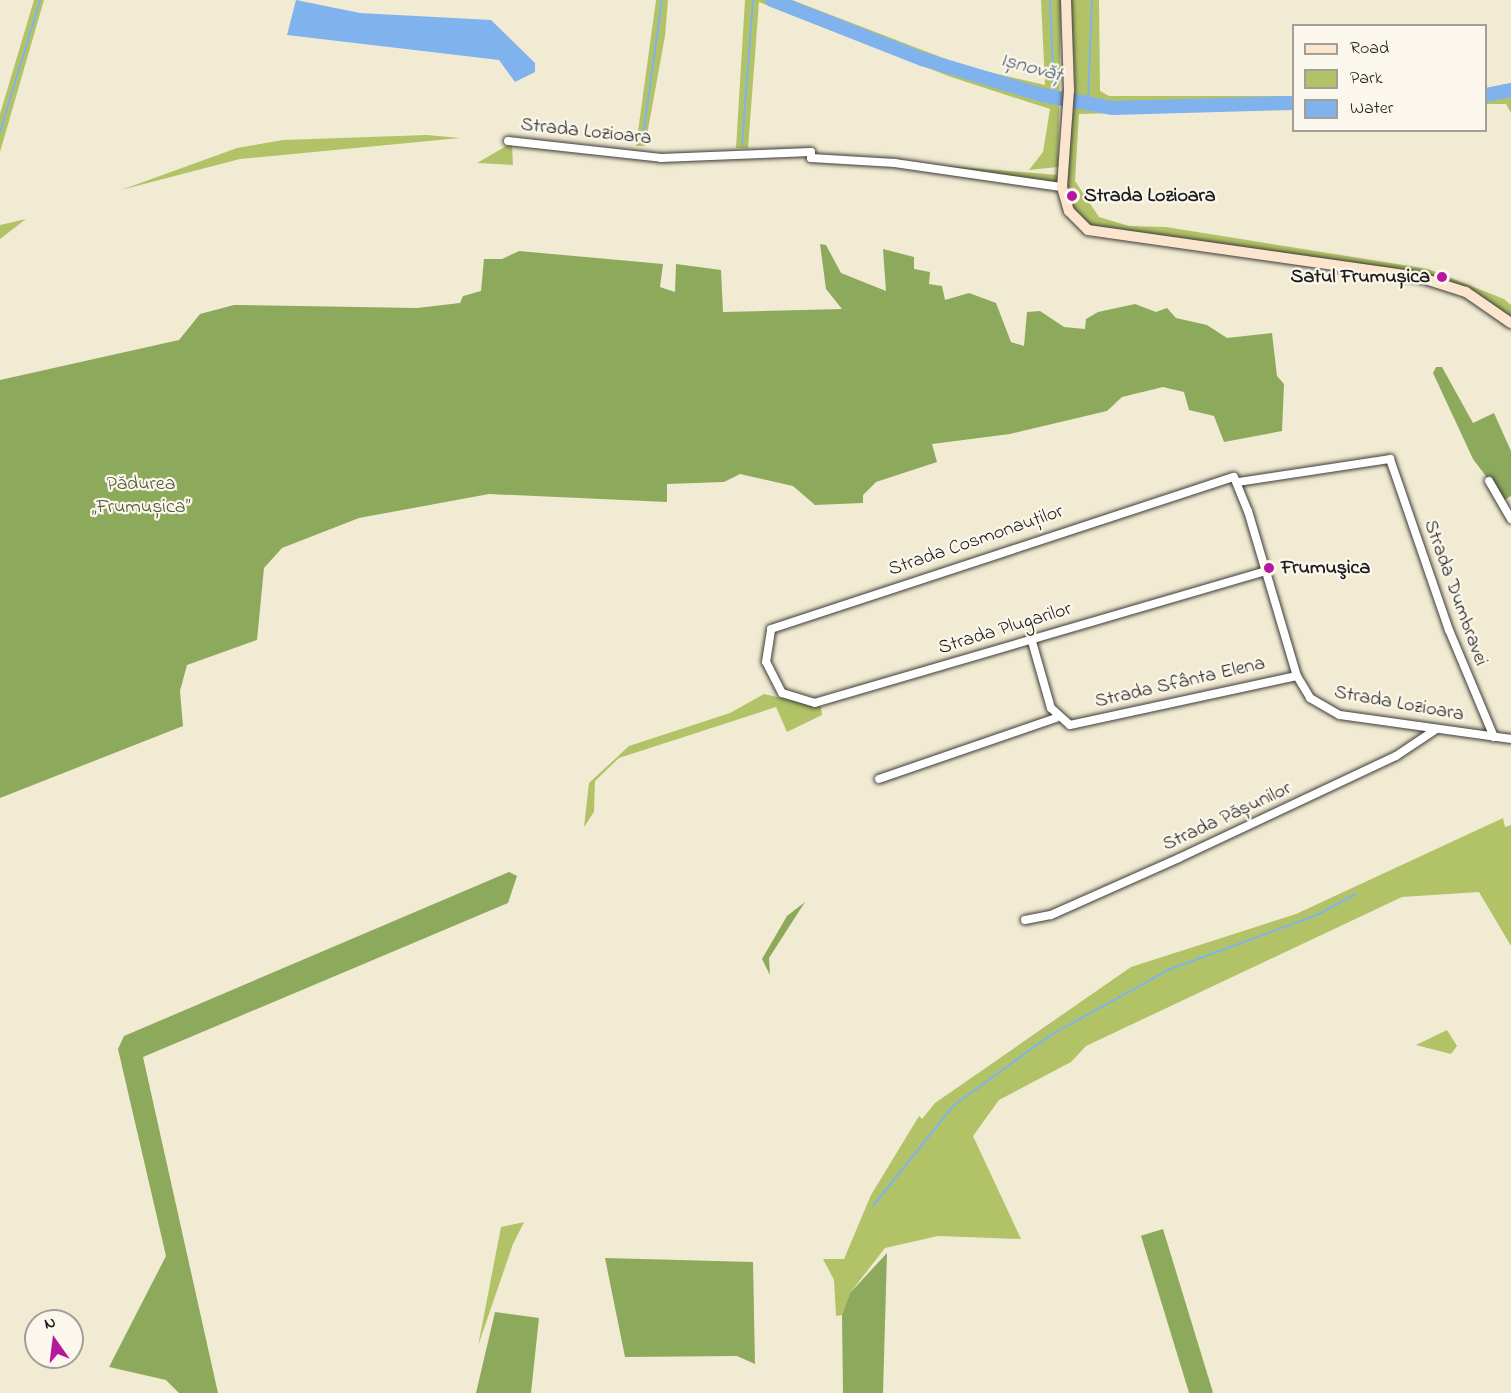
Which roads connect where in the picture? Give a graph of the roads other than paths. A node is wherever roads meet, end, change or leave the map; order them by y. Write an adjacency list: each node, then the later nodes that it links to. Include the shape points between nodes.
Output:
1 (1066, 0): 3 (street, via 1069,90)
2 (508, 141): 3 (street, Strada Lozioara, via 661,158 811,152 811,158 896,163)
3 (1062, 187): 4 (street, via 1077,222 1100,235 1419,277 1466,292)
4 (1511, 323)
5 (1236, 480): 8 (street); 10 (street, Strada Cosmonauților, via 771,629 765,647); 14 (street, Strada Dumbravei, via 1390,459 1449,630)
6 (1489, 481): 7 (street)
7 (1511, 519)
8 (1266, 572): 9 (street, Strada Plugarilor); 11 (street)
9 (1031, 638): 10 (street, Strada Plugarilor, via 815,703 782,693); 12 (street)
10 (767, 670)
11 (1297, 676): 12 (street, Strada Sfânta Elena, via 1070,724); 13 (street, Strada Lozioara, via 1323,710)
12 (1056, 718): 16 (street)
13 (1435, 730): 14 (street, Strada Lozioara); 17 (street, Strada Pășunilor, via 1430,739 1396,756 1179,858 1051,915)
14 (1494, 737): 15 (street, Strada Lozioara)
15 (1511, 739)
16 (879, 779)
17 (1025, 920)

